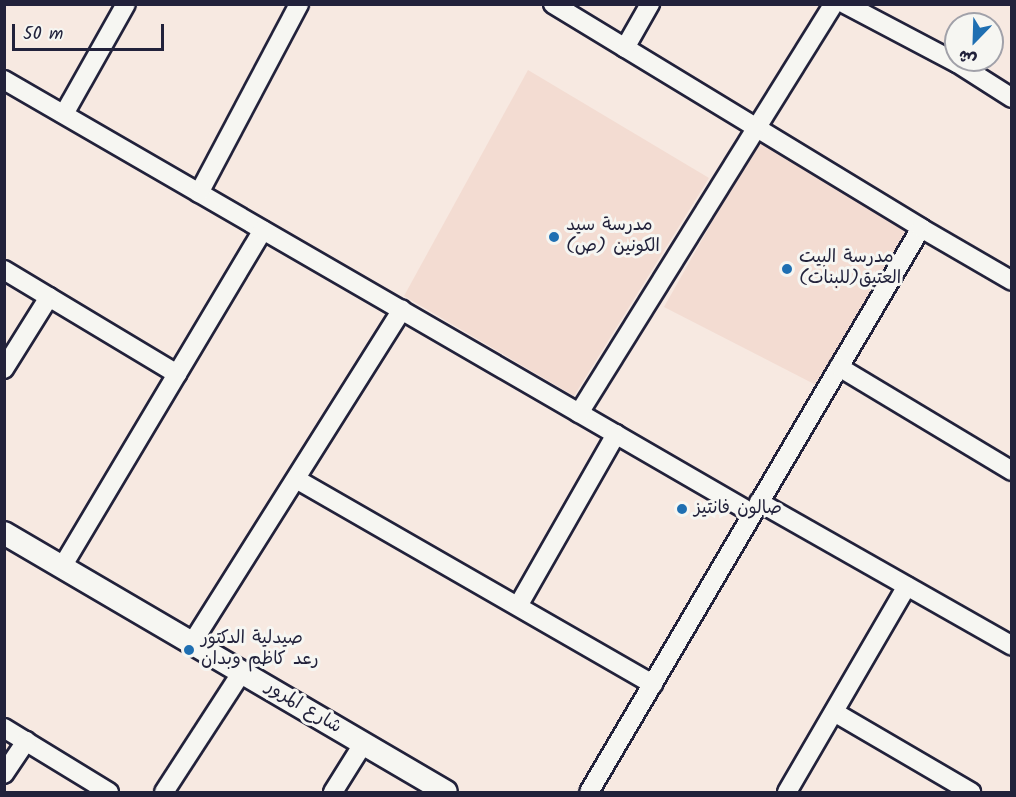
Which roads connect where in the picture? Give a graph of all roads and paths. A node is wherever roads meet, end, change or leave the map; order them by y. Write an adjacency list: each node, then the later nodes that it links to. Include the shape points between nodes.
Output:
1 (126, 4): 10 (street)
2 (299, 4): 12 (street)
3 (553, 4): 7 (street)
4 (650, 4): 7 (street)
5 (834, 4): 11 (street)
6 (845, 4): 9 (street, via 957,63)
7 (625, 48): 11 (street)
8 (4, 80): 10 (street)
9 (1011, 98)
10 (64, 114): 12 (street)
11 (755, 127): 13 (street); 22 (street)
12 (199, 192): 14 (street)
13 (921, 228): 16 (street); 19 (street)
14 (263, 230): 18 (street); 21 (street)
15 (4, 270): 17 (street)
16 (1011, 280)
17 (50, 297): 20 (street); 21 (street)
18 (402, 310): 22 (street); 25 (street)
19 (839, 367): 24 (street); 26 (street)
20 (4, 369)
21 (177, 374): 28 (street)
22 (579, 413): 23 (street)
23 (616, 434): 26 (street); 30 (street)
24 (1011, 471)
25 (296, 479): 30 (street); 31 (street)
26 (756, 508): 29 (street); 34 (street)
27 (4, 533): 28 (street, شارع المرور)
28 (62, 567): 31 (street, شارع المرور)
29 (907, 586): 32 (street); 35 (street)
30 (518, 606): 34 (street)
31 (192, 644): 33 (street, شارع المرور)
32 (1011, 646)
33 (242, 672): 38 (street, شارع المرور); 42 (street)
34 (652, 684): 45 (street)
35 (834, 712): 40 (street); 46 (street)
36 (4, 728): 37 (street)
37 (26, 741): 39 (street); 41 (street)
38 (363, 744): 43 (street); 44 (street, شارع المرور)
39 (4, 774)
40 (962, 790)
41 (109, 792)
42 (164, 792)
43 (333, 792)
44 (446, 792)
45 (589, 792)
46 (787, 792)

